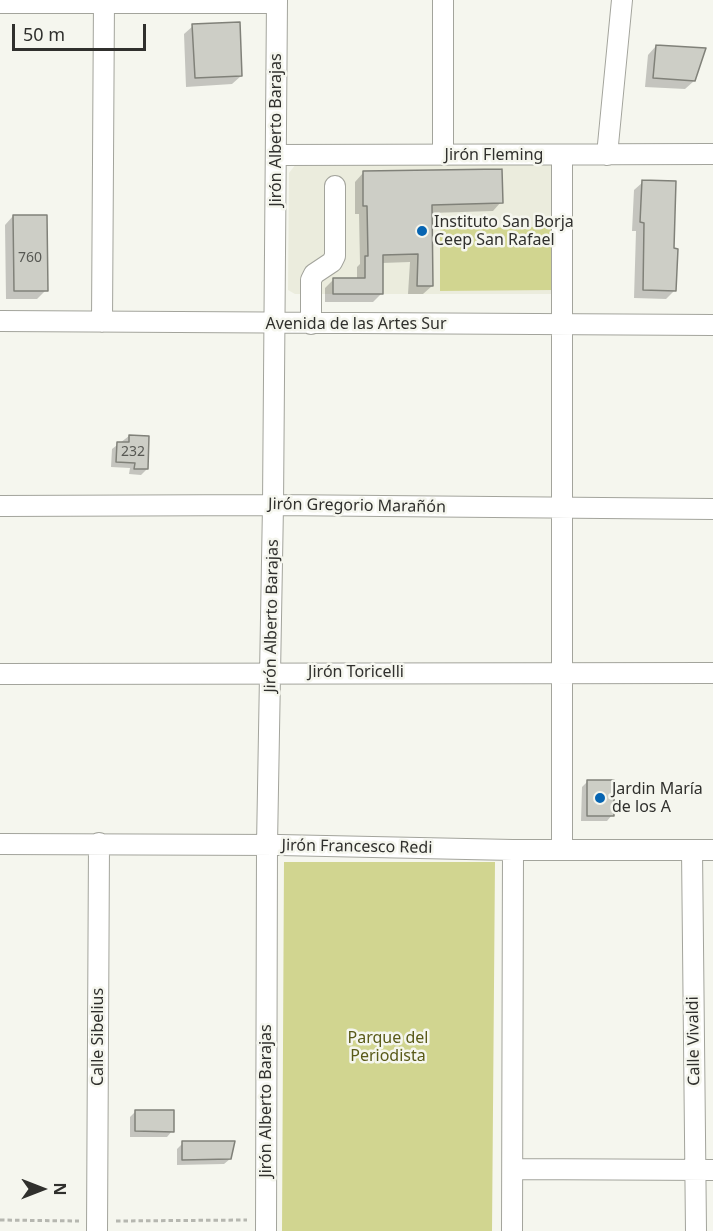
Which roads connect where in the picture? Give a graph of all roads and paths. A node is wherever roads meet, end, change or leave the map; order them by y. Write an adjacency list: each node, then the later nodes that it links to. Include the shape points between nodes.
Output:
1 (443, 0): 8 (street)
2 (622, 0): 10 (street)
3 (104, 1): 4 (street); 5 (street); 13 (street)
4 (277, 1): 7 (street, Jirón Alberto Barajas)
5 (0, 3)
6 (713, 154): 10 (street, Jirón Fleming)
7 (276, 155): 8 (street, Jirón Fleming); 14 (street, Jirón Alberto Barajas)
8 (443, 155): 9 (street, Jirón Fleming)
9 (562, 155): 10 (street, Jirón Fleming); 16 (street)
10 (608, 155)
11 (335, 186): 15 (street, via 335,256 311,280)
12 (0, 321): 13 (street, Avenida de las Artes Sur)
13 (102, 322): 14 (street, Avenida de las Artes Sur)
14 (273, 323): 15 (street, Avenida de las Artes Sur); 18 (street, Jirón Alberto Barajas)
15 (312, 324): 16 (street, Avenida de las Artes Sur)
16 (562, 325): 17 (street, Avenida de las Artes Sur); 20 (street)
17 (713, 325)
18 (273, 505): 19 (street, Jirón Gregorio Marañón); 20 (street, Jirón Gregorio Marañón); 22 (street, Jirón Alberto Barajas)
19 (0, 506)
20 (562, 508): 21 (street, Jirón Gregorio Marañón); 23 (street)
21 (713, 509)
22 (271, 672): 23 (street, Jirón Toricelli); 25 (street, Jirón Toricelli); 28 (street, Jirón Alberto Barajas)
23 (564, 672): 24 (street, Jirón Toricelli); 30 (street)
24 (713, 673)
25 (0, 674)
26 (99, 843): 27 (street, Jirón Francesco Redi); 28 (street, Jirón Francesco Redi); 37 (street, Calle Sibelius)
27 (0, 844)
28 (267, 845): 29 (street, Jirón Francesco Redi); 36 (street, Jirón Alberto Barajas)
29 (513, 850): 30 (street, Jirón Francesco Redi); 33 (street)
30 (562, 850): 31 (street, Jirón Francesco Redi)
31 (692, 850): 32 (street, Jirón Francesco Redi); 34 (street, Calle Vivaldi)
32 (713, 850)
33 (513, 1168): 34 (street); 38 (street)
34 (704, 1170): 39 (street, Calle Vivaldi)
35 (0, 1220): 37 (path)
36 (266, 1225): 37 (path)
37 (97, 1226)
38 (512, 1231)
39 (696, 1231)

